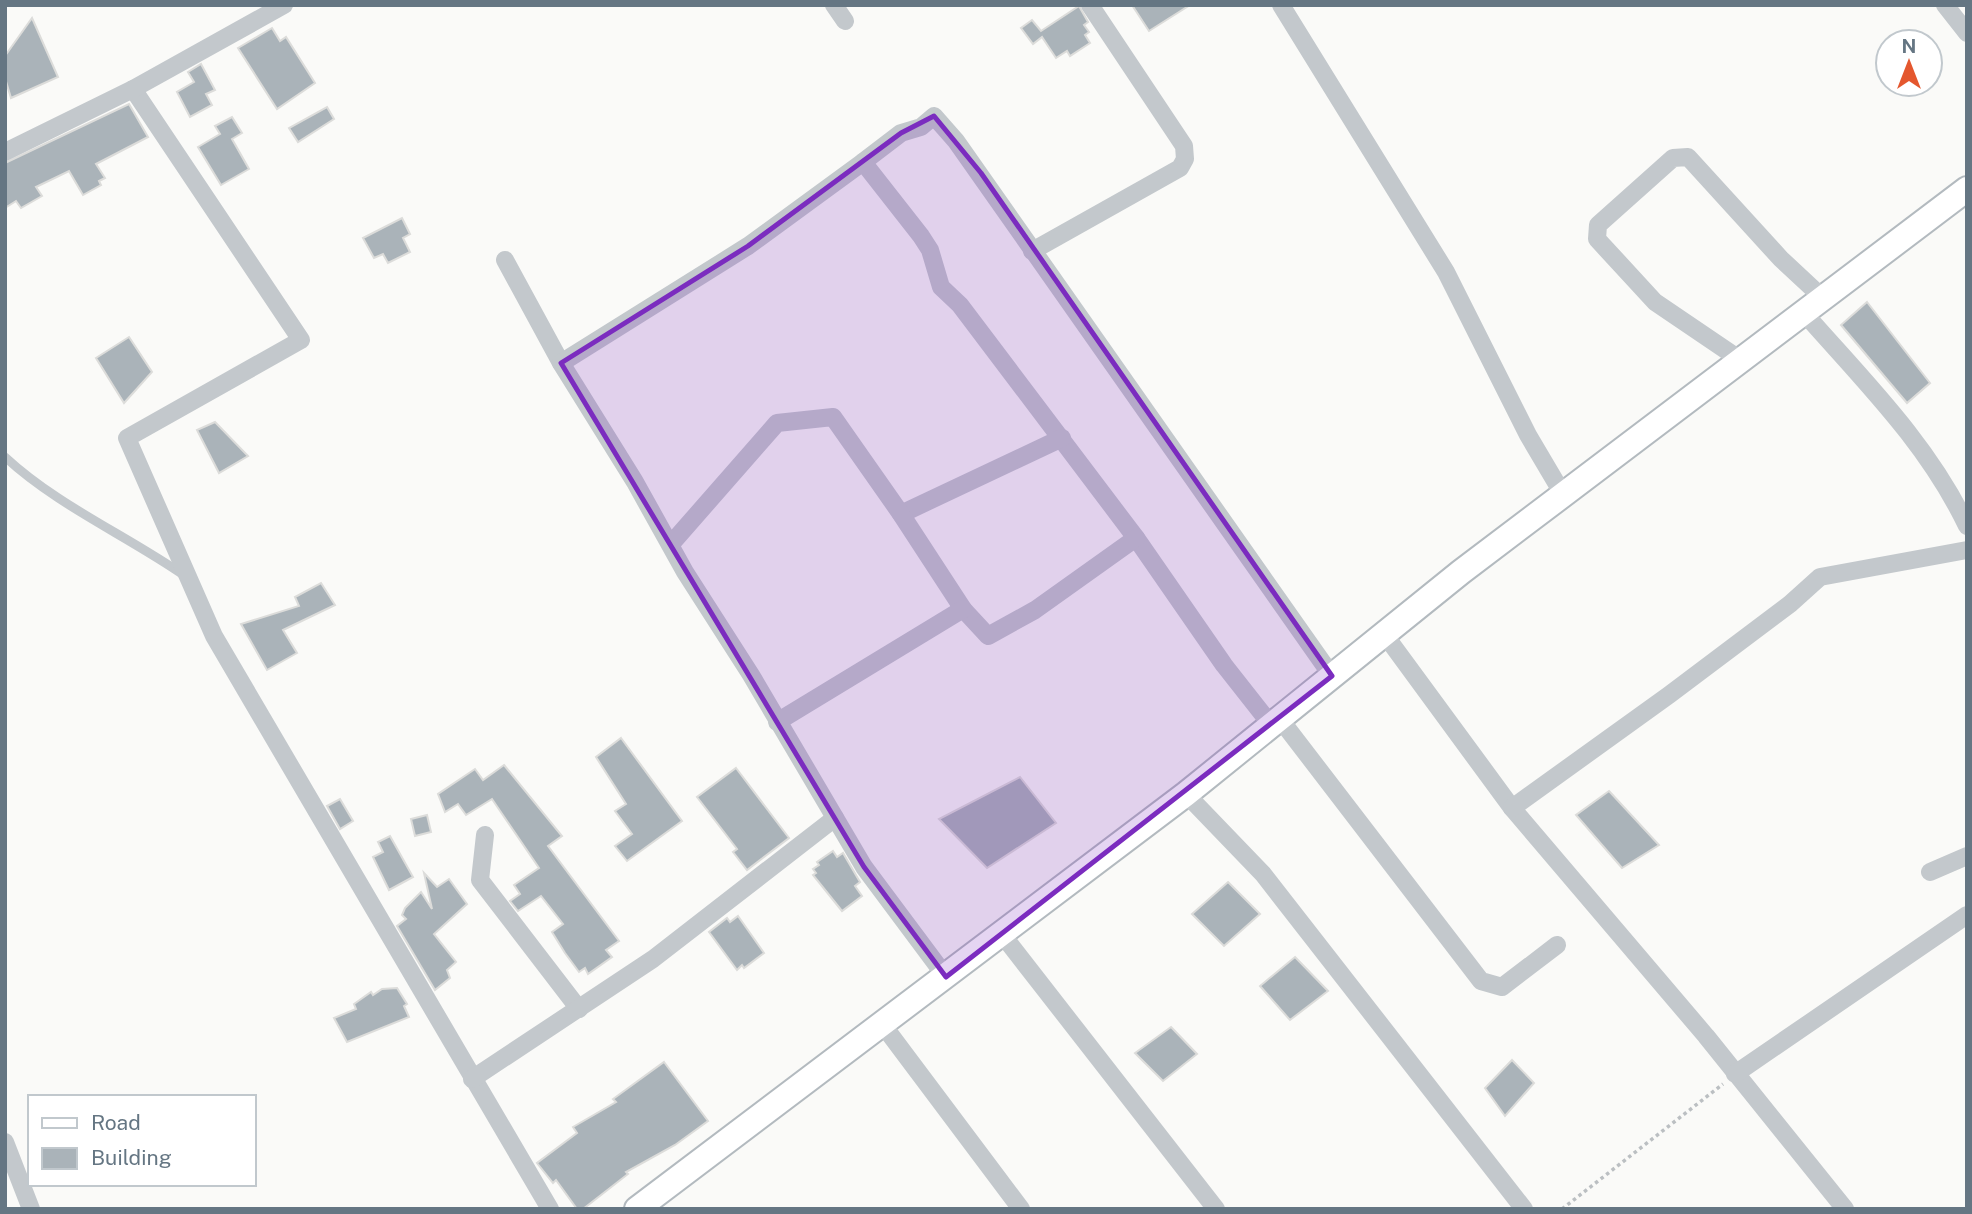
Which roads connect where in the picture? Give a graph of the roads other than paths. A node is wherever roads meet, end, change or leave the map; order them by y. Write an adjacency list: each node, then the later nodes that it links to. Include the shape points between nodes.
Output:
1 (284, 5): 8 (street)
2 (834, 5): 6 (street)
3 (1090, 5): 12 (street, via 1184,146 1185,159 1180,168)
4 (1281, 5): 20 (street, via 1446,272)
5 (1945, 5): 7 (street)
6 (845, 21)
7 (1967, 33)
8 (133, 89): 9 (street); 26 (street, via 301,340 127,438)
9 (5, 152)
10 (863, 162): 12 (street, via 901,133 921,127 934,116 981,173); 17 (street, via 748,246); 18 (street, via 930,250 941,287 960,305)
11 (1967, 189): 14 (main road)
12 (1032, 251): 29 (street)
13 (505, 260): 17 (street)
14 (1824, 299): 15 (main road); 16 (street, via 1688,157 1673,158 1598,225 1598,239 1656,302)
15 (1805, 314): 16 (main road); 22 (street, via 1924,452 1947,484)
16 (1742, 361): 20 (main road)
17 (561, 363): 24 (street)
18 (1062, 438): 21 (street); 23 (street)
19 (5, 457): 26 (lane, via 32,481)
20 (1564, 496): 28 (main road)
21 (901, 514): 24 (street, via 833,417 777,423); 27 (street)
22 (1967, 526)
23 (1136, 538): 27 (street, via 993,636); 31 (street, via 1224,665)
24 (671, 544): 30 (street)
25 (1967, 550): 33 (street, via 1819,577 1757,629)
26 (189, 579): 45 (street, via 214,636)
27 (963, 609): 30 (street)
28 (1385, 635): 29 (main road); 33 (street)
29 (1332, 676): 31 (main road)
30 (777, 722): 34 (street)
31 (1276, 723): 32 (main road); 40 (street, via 1481,981 1502,987)
32 (1185, 794): 39 (main road); 52 (street, via 1263,874)
33 (1512, 808): 44 (street)
34 (835, 818): 41 (street, via 888,903); 42 (street, via 653,959)
35 (485, 835): 42 (street, via 480,880)
36 (1967, 856): 37 (street)
37 (1930, 872)
38 (1967, 915): 44 (street)
39 (1002, 933): 41 (main road); 51 (street)
40 (1558, 945)
41 (946, 977): 43 (main road)
42 (579, 1009): 45 (street)
43 (883, 1025): 49 (main road); 50 (street)
44 (1735, 1074): 53 (street)
45 (472, 1079): 48 (street)
46 (5, 1142): 47 (street)
47 (31, 1209)
48 (550, 1209)
49 (638, 1209)
50 (1021, 1209)
51 (1216, 1209)
52 (1524, 1209)
53 (1845, 1209)

